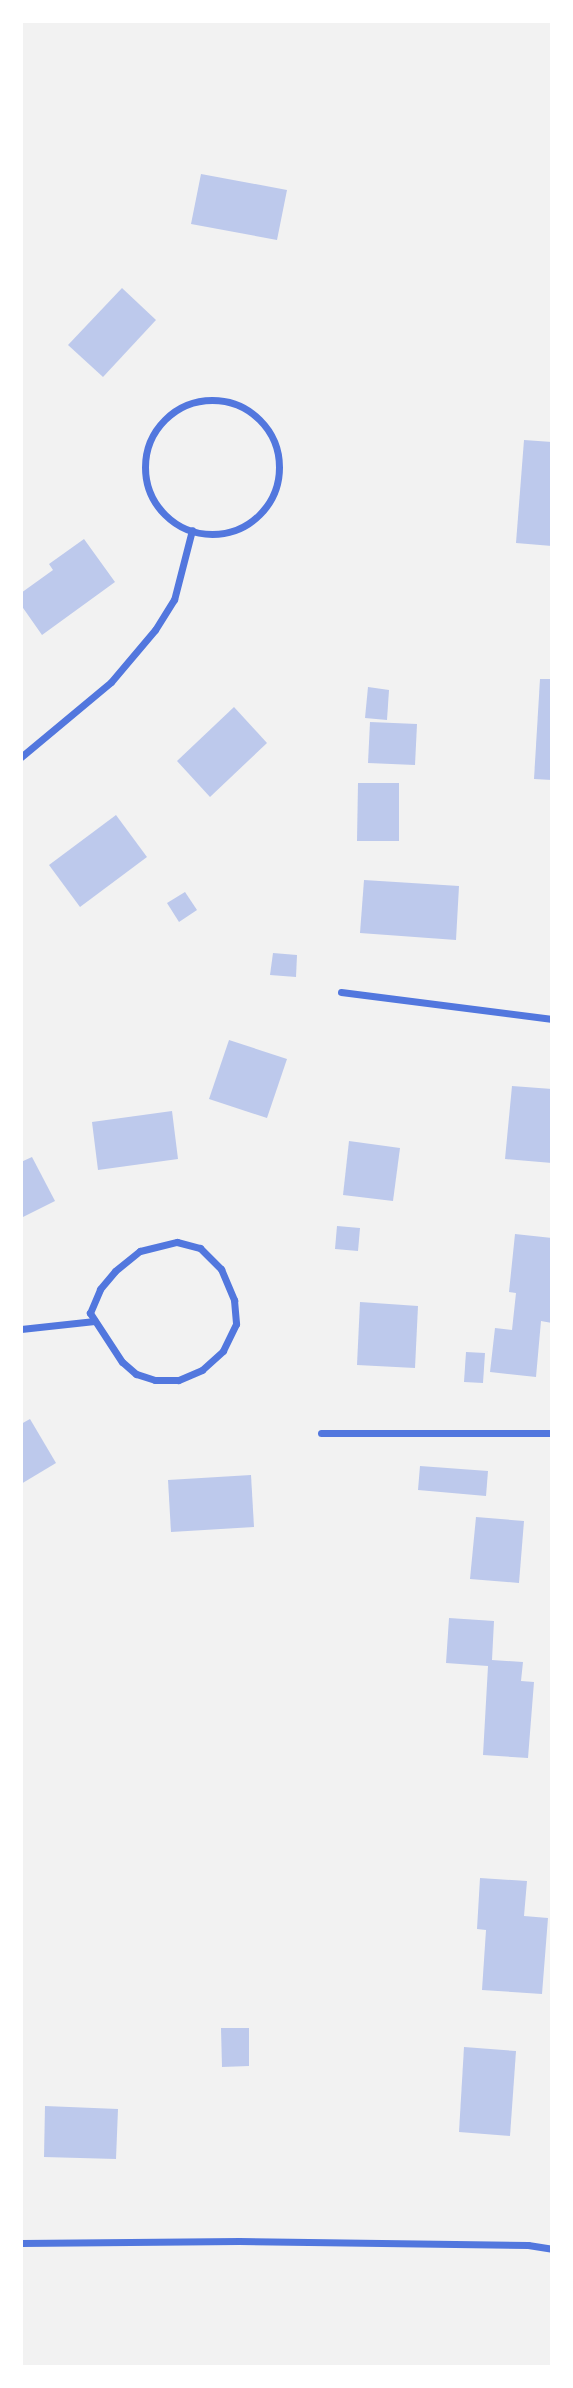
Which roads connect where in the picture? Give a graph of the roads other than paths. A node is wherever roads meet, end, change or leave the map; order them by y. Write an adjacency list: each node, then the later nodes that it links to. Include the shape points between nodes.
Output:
1 (192, 530): 1 (street, via 172,521 157,506 146,485 145,457 154,430 168,414 186,402 210,399 244,410 266,429 278,447 278,477 270,503 249,523 211,536); 2 (street, via 174,600 155,631 111,682)
2 (21, 757)
3 (341, 992): 4 (street)
4 (552, 1019)
5 (95, 1321): 5 (street, via 129,1368 144,1378 166,1381 195,1374 217,1358 233,1334 236,1313 226,1278 215,1261 200,1248 177,1242 140,1251 115,1271 96,1298 90,1313); 6 (street)
6 (21, 1329)
7 (321, 1433): 8 (street)
8 (552, 1433)
9 (21, 2243): 10 (street, via 239,2241)
10 (552, 2249)

